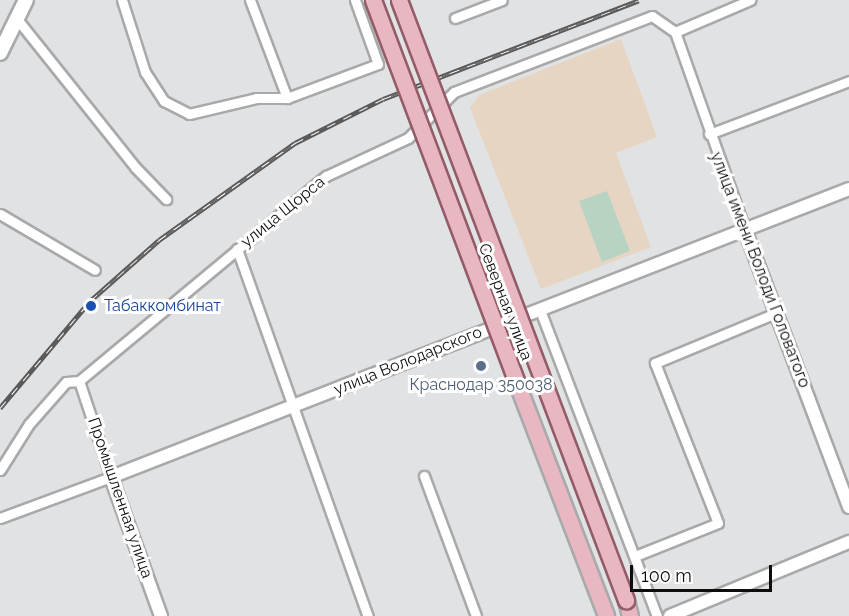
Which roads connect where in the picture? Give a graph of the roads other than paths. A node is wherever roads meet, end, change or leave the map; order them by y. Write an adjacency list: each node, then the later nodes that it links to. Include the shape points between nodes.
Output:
1 (19, 0): 13 (main road)
2 (26, 0): 11 (main road)
3 (122, 0): 16 (street, via 146,72 164,101 175,110 206,113 256,98)
4 (250, 0): 16 (street)
5 (355, 0): 16 (street, via 378,64)
6 (373, 0): 35 (main road, Северная улица, bridge)
7 (399, 0): 39 (main road, Северная улица, bridge)
8 (502, 0): 10 (street)
9 (750, 0): 12 (street)
10 (455, 18)
11 (17, 19): 14 (main road); 19 (street, via 135,167)
12 (675, 32): 17 (street, улица имени Володи Головатого); 22 (street, улица Щорса, via 652,16 454,92 408,138 326,176)
13 (0, 39)
14 (0, 53)
15 (849, 81): 17 (street)
16 (287, 98)
17 (709, 134): 21 (street, улица имени Володи Головатого)
18 (849, 189): 21 (street, улица Володарского)
19 (166, 199)
20 (0, 214): 23 (street)
21 (745, 230): 24 (street, улица Володарского); 25 (street, улица имени Володи Головатого)
22 (237, 249): 26 (street, улица Щорса); 27 (street)
23 (95, 270)
24 (540, 310): 27 (street, улица Володарского); 34 (street)
25 (776, 313): 31 (street, улица имени Володи Головатого); 34 (street, via 655,363 718,523)
26 (79, 381): 28 (street, улица Щорса, via 66,382 29,424); 30 (street, Промышленная улица)
27 (291, 407): 30 (street, улица Володарского); 37 (street)
28 (0, 471)
29 (424, 476): 38 (street)
30 (111, 477): 32 (street, улица Володарского); 36 (street, Промышленная улица)
31 (849, 507)
32 (0, 518)
33 (849, 542): 41 (street)
34 (635, 556): 40 (street)
35 (604, 612)
36 (161, 616)
37 (368, 616)
38 (476, 616)
39 (630, 616)
40 (657, 616)
41 (670, 616)

